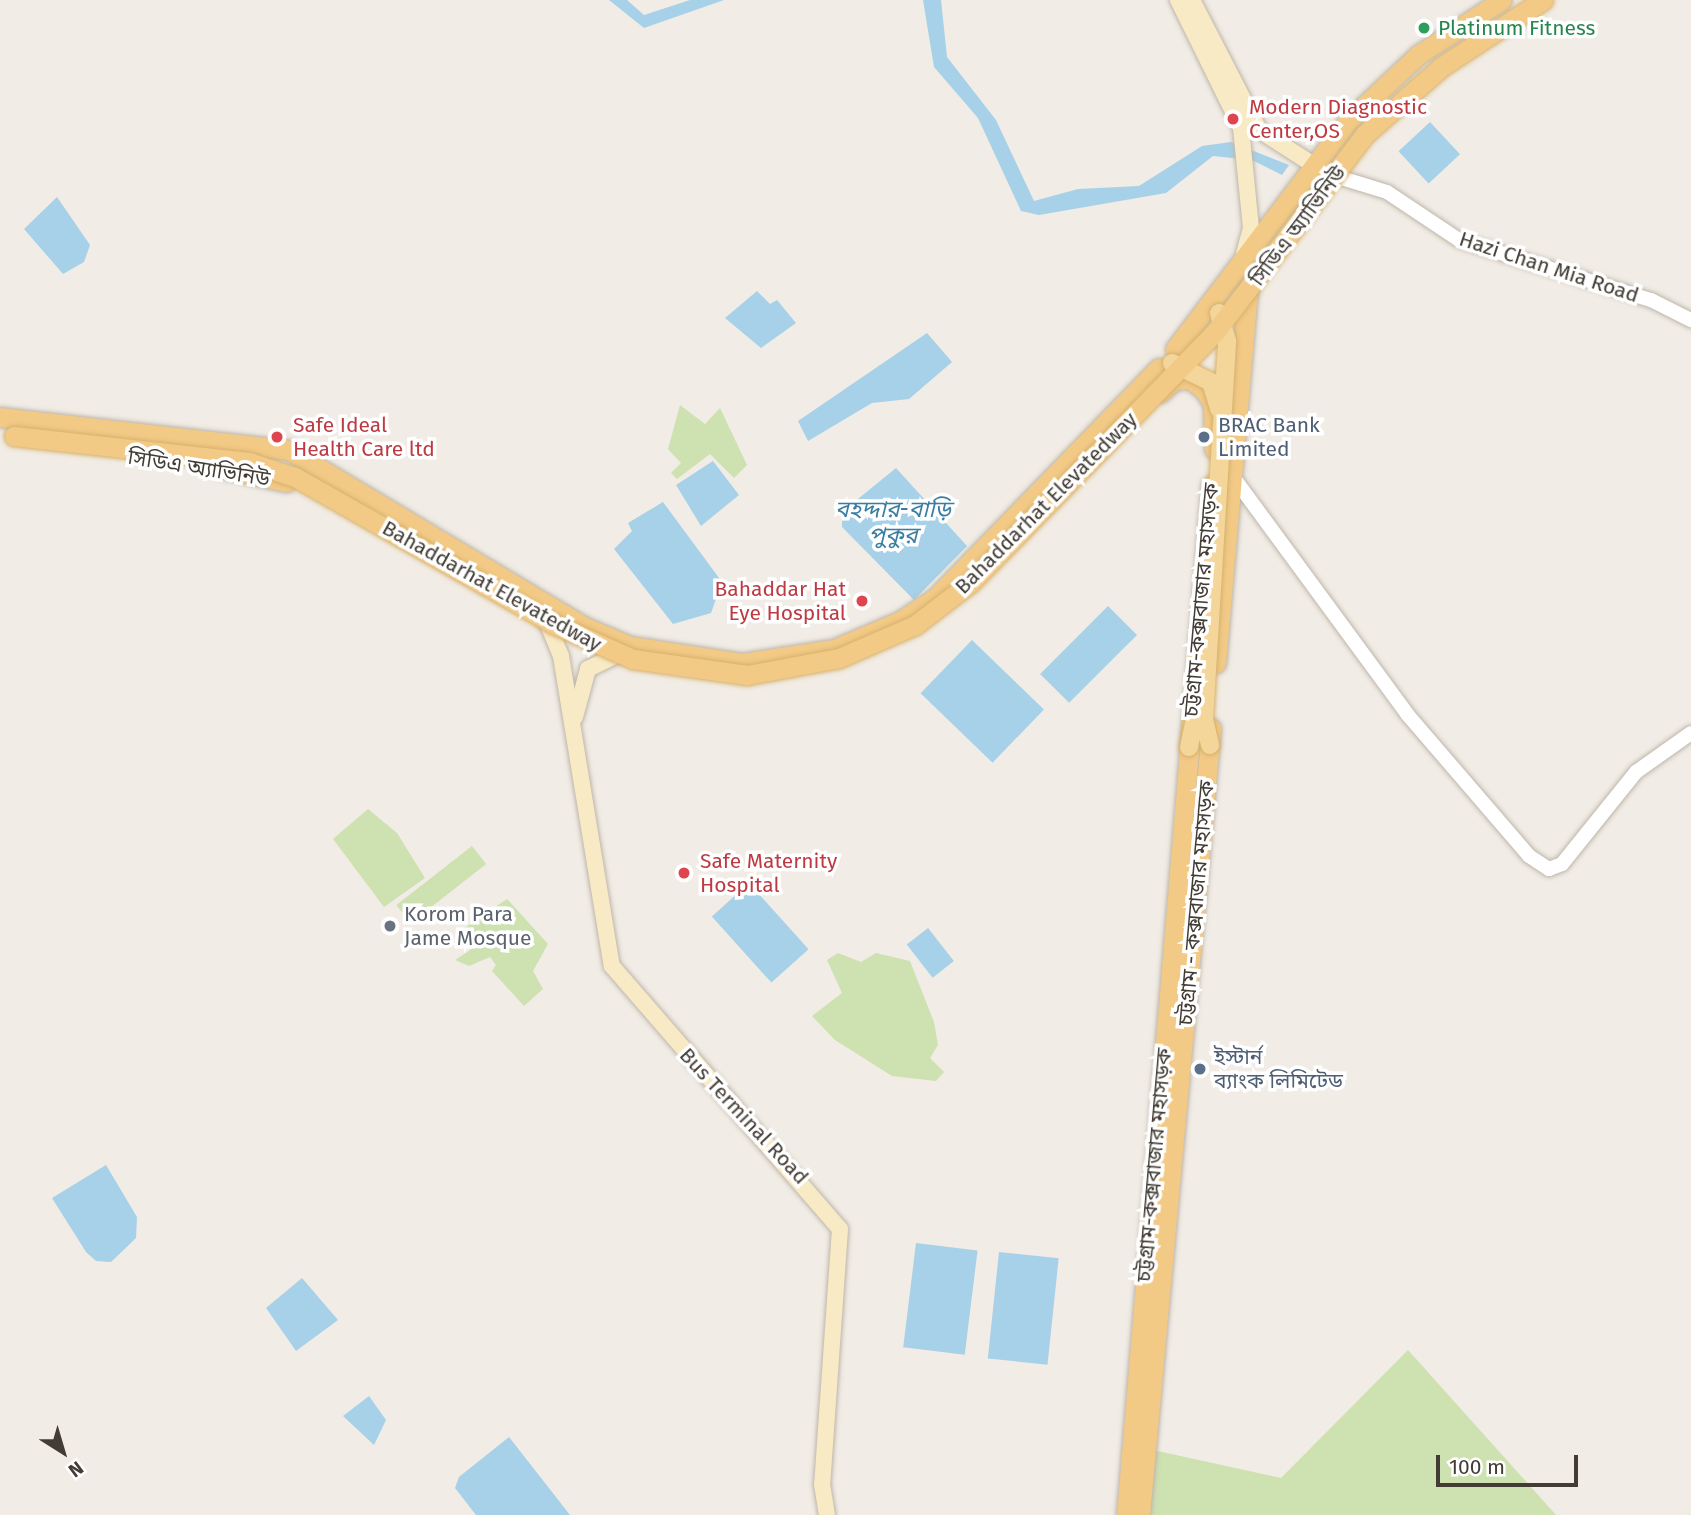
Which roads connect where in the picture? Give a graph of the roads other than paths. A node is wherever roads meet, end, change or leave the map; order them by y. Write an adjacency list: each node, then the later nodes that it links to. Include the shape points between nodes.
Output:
1 (1178, 0): 9 (main road, via 1210,56 1243,137 1251,228)
2 (1192, 0): 7 (main road, via 1259,130)
3 (1502, 0): 7 (highway, via 1395,75)
4 (1520, 0): 11 (highway, Bahaddarhat Elevatedway, via 1434,59 1369,116 1324,167)
5 (1543, 0): 11 (highway, Bahaddarhat Elevatedway, bridge, via 1441,67 1364,135)
6 (1551, 0): 8 (highway, সিডিএ অ্যাভিনিউ, via 1441,73 1374,131)
7 (1311, 167): 8 (main road); 9 (highway, সিডিএ অ্যাভিনিউ)
8 (1335, 176): 10 (highway, সিডিএ অ্যাভিনিউ); 12 (street, Hazi Chan Mia Road, via 1387,192 1460,240 1651,300)
9 (1238, 264): 13 (highway, সিডিএ অ্যাভিনিউ)
10 (1248, 291): 13 (highway, সিডিএ অ্যাভিনিউ); 15 (highway, চট্টগ্রাম - কক্সবাজার মহাসড়ক)
11 (1222, 317): 13 (highway, Bahaddarhat Elevatedway, bridge); 21 (main road, bridge, via 1225,406 1203,719)
12 (1691, 320)
13 (1175, 366): 14 (highway, Bahaddarhat Elevatedway, via 942,596 872,638 771,663 694,662 602,638 278,459); 16 (highway, Bahaddarhat Elevatedway, bridge); 23 (highway, চট্টগ্রাম-কক্সবাজার মহাসড়ক, via 1213,404)
14 (5, 429): 16 (highway, Bahaddarhat Elevatedway, bridge, via 274,469 596,645 697,671 757,674 839,659 899,634); 17 (highway, সিডিএ অ্যাভিনিউ, via 289,483)
15 (1231, 474): 20 (street, via 1407,714 1529,856 1549,869 1562,864 1636,772); 21 (highway, চট্টগ্রাম - কক্সবাজার মহাসড়ক)
16 (956, 595): 18 (highway, সিডিএ অ্যাভিনিউ, via 901,634 821,665 738,673)
17 (543, 614): 18 (highway, সিডিএ অ্যাভিনিউ); 19 (main road, Bus Terminal Road, via 561,656)
18 (626, 651): 19 (main road, Bus Terminal Road, via 588,669)
19 (571, 733): 22 (main road, Bus Terminal Road, via 612,966 840,1228 822,1485)
20 (1691, 733)
21 (1210, 745): 24 (highway, চট্টগ্রাম - কক্সবাজার মহাসড়ক)
22 (827, 1515)
23 (1126, 1515)
24 (1140, 1515)

